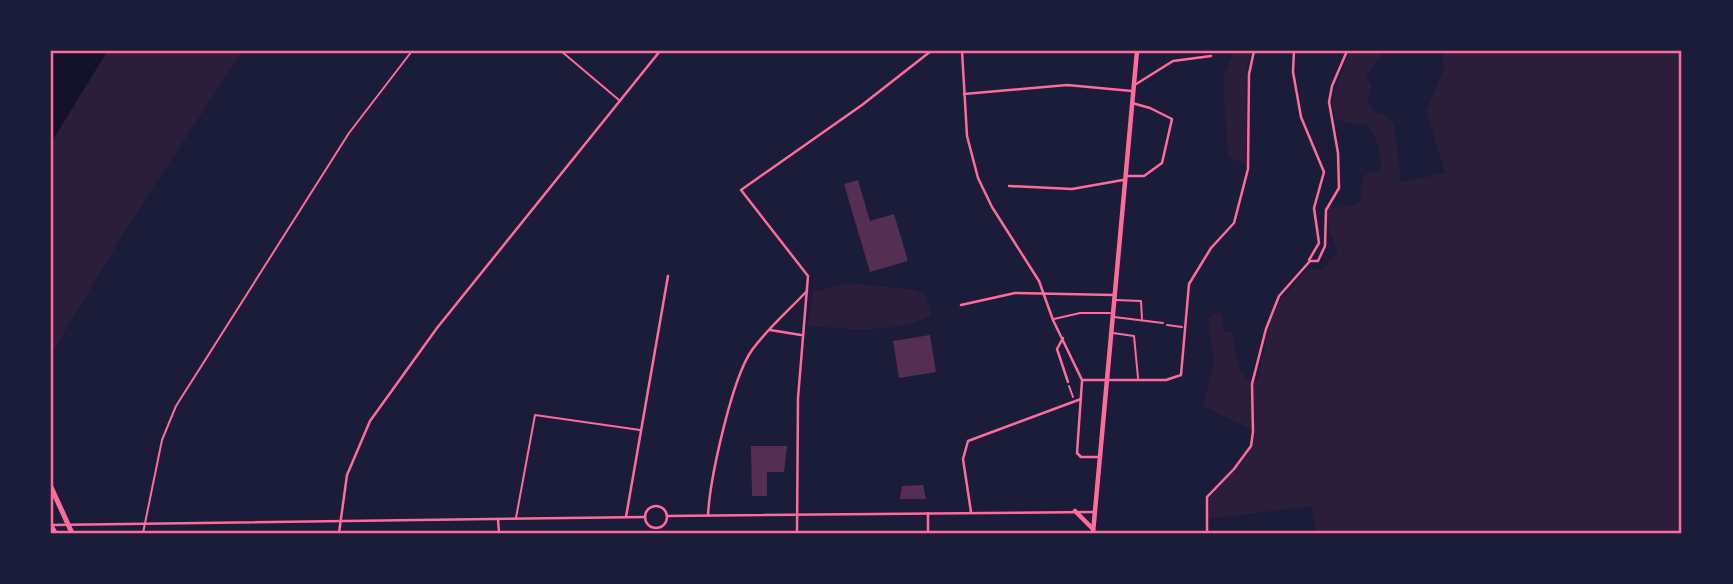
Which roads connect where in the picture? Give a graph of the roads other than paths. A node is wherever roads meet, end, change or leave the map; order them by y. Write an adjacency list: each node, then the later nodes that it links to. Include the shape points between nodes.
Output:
1 (412, 51): 51 (lane, via 349,133 183,394 162,440)
2 (561, 51): 13 (lane)
3 (660, 51): 13 (street)
4 (931, 51): 19 (street, via 741,190 806,271)
5 (962, 51): 12 (street)
6 (1137, 51): 11 (main road)
7 (1254, 51): 32 (street, via 1249,74 1248,169 1234,223 1211,248 1189,284 1182,373 1171,380)
8 (1294, 51): 17 (street, via 1301,117 1324,172 1314,208 1320,243)
9 (1347, 51): 17 (street, via 1330,94 1338,191 1325,212 1322,255 1316,262)
10 (1211, 56): 11 (street, via 1173,61)
11 (1133, 89): 12 (street, via 1067,85); 14 (main road)
12 (964, 94): 20 (street, via 967,136 978,178)
13 (620, 101): 50 (street, via 437,328 370,421 346,475)
14 (1132, 103): 15 (main road); 15 (street, via 1172,119 1159,166 1144,176)
15 (1125, 178): 16 (street, via 1082,188); 21 (main road)
16 (1009, 186)
17 (1310, 261): 63 (street, via 1275,304 1251,384 1252,442 1207,497)
18 (668, 276): 36 (street)
19 (807, 291): 27 (street); 29 (street)
20 (1043, 292): 21 (street); 22 (street, via 1008,293); 24 (street)
21 (1115, 298): 23 (main road); 25 (lane, via 1141,301)
22 (961, 305)
23 (1114, 315): 24 (lane, via 1080,313); 25 (lane); 28 (main road)
24 (1053, 320): 30 (street)
25 (1142, 320): 26 (lane)
26 (1163, 323)
27 (770, 330): 29 (street); 45 (street, via 748,356 733,398)
28 (1112, 333): 31 (main road); 32 (lane, via 1135,338)
29 (802, 335): 43 (street)
30 (1063, 338): 33 (street); 34 (street, via 1056,349)
31 (1108, 379): 32 (street); 33 (street); 37 (main road)
32 (1138, 379)
33 (1082, 380): 35 (street)
34 (1068, 382)
35 (1081, 399): 37 (street, via 1077,455); 40 (street, via 966,444 963,459)
36 (641, 430): 46 (street); 48 (lane, via 535,415)
37 (1101, 457): 41 (main road)
38 (51, 487): 56 (highway)
39 (1075, 511): 40 (street); 41 (street); 54 (main road)
40 (971, 512): 42 (street)
41 (1095, 512): 54 (main road)
42 (928, 513): 43 (street); 62 (street)
43 (797, 514): 45 (street); 61 (street)
44 (667, 516): 45 (street); 47 (street, via 655,507); 53 (street)
45 (708, 516)
46 (626, 517): 47 (street); 48 (street)
47 (645, 517): 53 (street)
48 (516, 518): 49 (street)
49 (498, 519): 50 (street); 59 (street)
50 (341, 522): 51 (street); 58 (street)
51 (145, 523): 52 (street); 57 (lane)
52 (51, 525): 55 (highway)
53 (656, 528): 60 (street)
54 (1093, 531)
55 (55, 533)
56 (72, 533)
57 (143, 533)
58 (339, 533)
59 (499, 533)
60 (656, 533)
61 (797, 533)
62 (928, 533)
63 (1208, 533)

